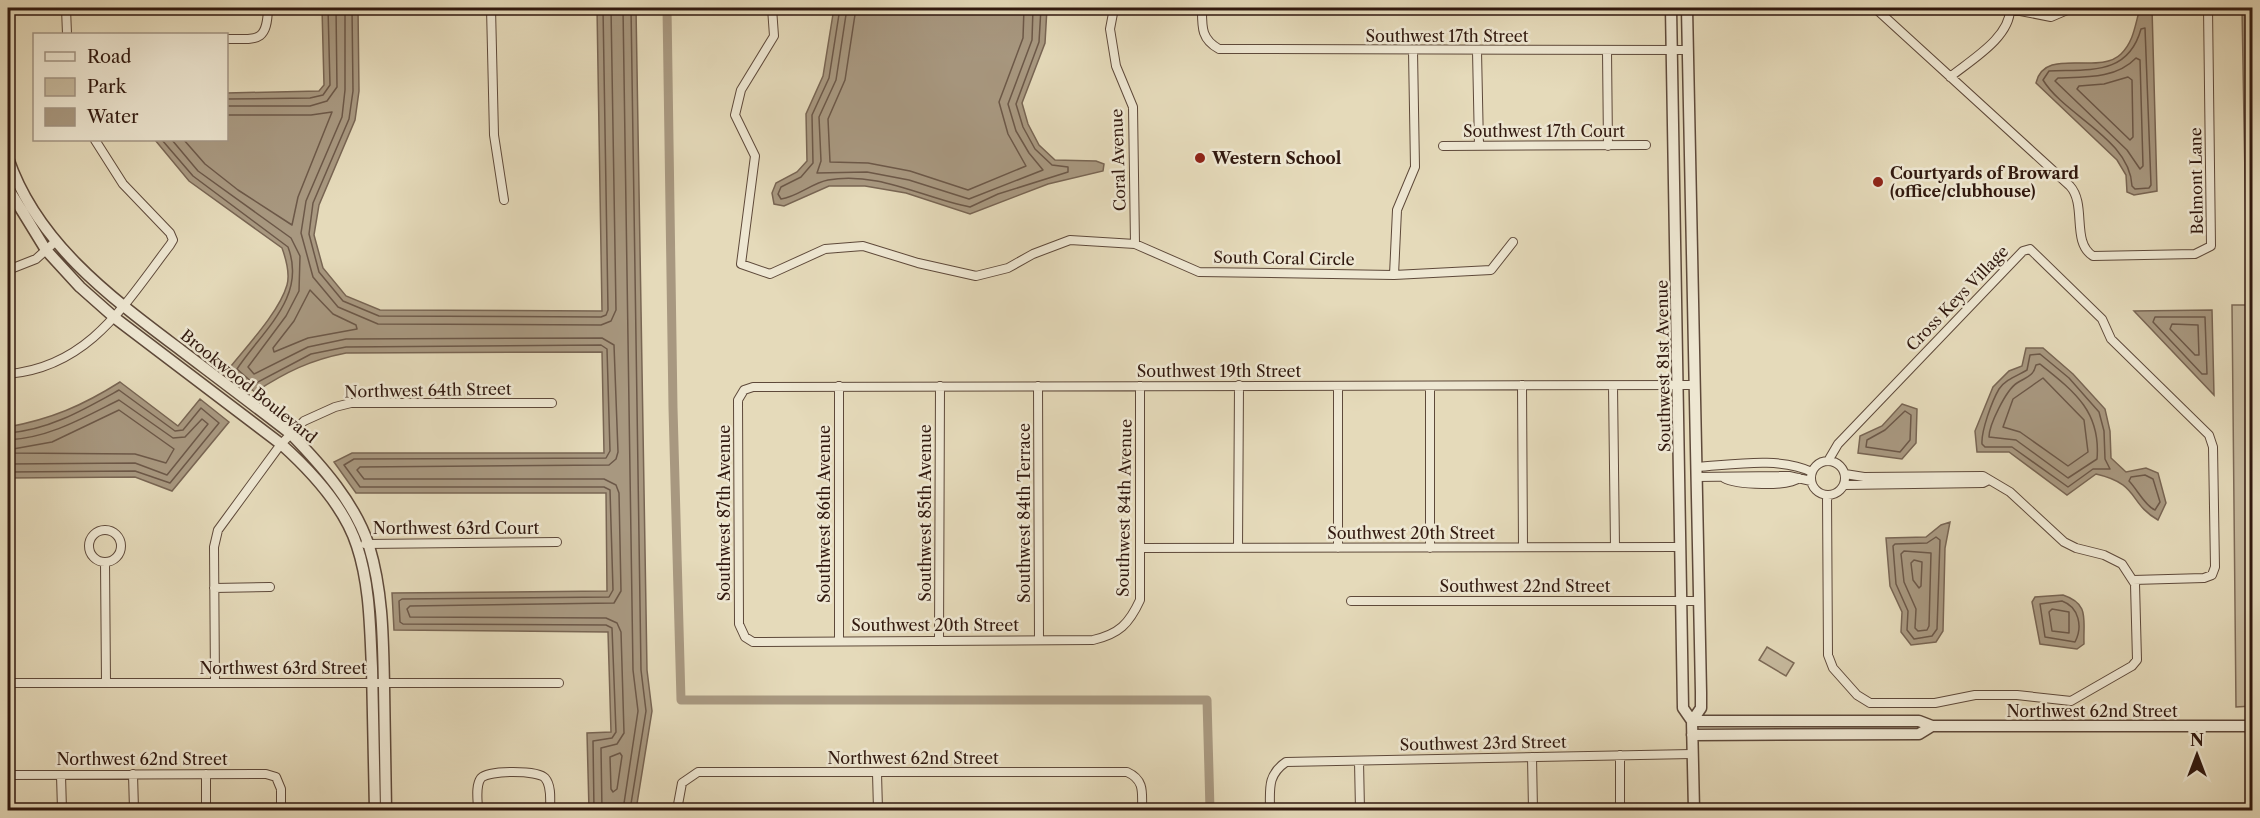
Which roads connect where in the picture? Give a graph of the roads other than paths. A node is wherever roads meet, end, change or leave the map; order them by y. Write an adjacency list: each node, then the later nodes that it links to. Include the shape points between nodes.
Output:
1 (66, 8): 13 (street)
2 (268, 8): 14 (street, via 264,34 256,39)
3 (491, 8): 28 (street, via 494,135)
4 (772, 8): 31 (street, South Coral Circle, via 774,36 741,90 735,115 755,156 741,264 770,274 825,249 863,246 976,276 1008,268 1070,240)
5 (1114, 8): 31 (street, Coral Avenue, via 1110,29 1116,66 1133,107)
6 (1202, 8): 17 (street, Southwest 17th Street, via 1202,33 1218,49)
7 (1671, 8): 15 (street, Southwest 81st Avenue)
8 (1687, 8): 16 (street, Southwest 81st Avenue)
9 (1875, 8): 20 (street, Belmont Lane)
10 (2010, 8): 11 (street, via 2051,17); 20 (street, via 2006,27)
11 (2072, 8)
12 (2208, 8): 20 (street, Belmont Lane, via 2213,241 2203,252 2092,256 2082,243 2077,194)
13 (67, 33)
14 (228, 39)
15 (1672, 50): 16 (street, Southwest 17th Street); 19 (street, Southwest 17th Street); 40 (street, Southwest 81st Avenue)
16 (1688, 50): 41 (street, Southwest 81st Avenue)
17 (1413, 51): 18 (street, Southwest 17th Street); 34 (street, via 1415,167 1397,210)
18 (1477, 51): 19 (street, Southwest 17th Street); 24 (street)
19 (1607, 51): 25 (street)
20 (1950, 77)
21 (96, 141): 35 (street, via 123,184 170,233 172,240)
22 (1646, 145): 25 (street, Southwest 17th Court)
23 (1443, 146): 24 (street, Southwest 17th Court)
24 (1479, 146): 25 (street, Southwest 17th Court)
25 (1608, 146)
26 (8, 165): 29 (street, Brookwood Boulevard)
27 (8, 188): 32 (street, Brookwood Boulevard)
28 (504, 200)
29 (56, 241): 32 (street); 35 (street, Brookwood Boulevard, via 90,280)
30 (1513, 242): 34 (street, South Coral Circle, via 1491,270)
31 (1135, 244): 34 (street, South Coral Circle, via 1199,272)
32 (46, 250): 33 (street, via 36,259); 36 (street, Brookwood Boulevard)
33 (8, 270)
34 (1394, 275)
35 (123, 307): 36 (street); 51 (street, Brookwood Boulevard)
36 (115, 318): 37 (street, via 74,353 40,367); 52 (street, Brookwood Boulevard)
37 (8, 374)
38 (1239, 385): 44 (street, Southwest 19th Street); 45 (street, Southwest 19th Street); 69 (street)
39 (1522, 385): 46 (street, Southwest 19th Street); 47 (street, Southwest 19th Street); 72 (street)
40 (1678, 385): 41 (street, Southwest 19th Street); 47 (street, Southwest 19th Street); 67 (street, Southwest 81st Avenue)
41 (1695, 385): 55 (street, Southwest 81st Avenue)
42 (940, 386): 43 (street, Southwest 19th Street); 48 (street, Southwest 19th Street); 82 (street, Southwest 85th Avenue)
43 (1038, 386): 44 (street, Southwest 19th Street); 83 (street, Southwest 84th Terrace)
44 (1140, 386): 68 (street, Southwest 84th Avenue)
45 (1338, 386): 46 (street, Southwest 19th Street); 70 (street)
46 (1430, 386): 71 (street)
47 (1612, 386): 66 (street)
48 (839, 387): 49 (street, Southwest 19th Street); 84 (street, Southwest 86th Avenue)
49 (744, 390): 81 (street, Southwest 87th Avenue, via 738,400 739,624)
50 (552, 403): 51 (street, Northwest 64th Street, via 351,403 318,413)
51 (291, 434): 52 (street, Northwest 64th Street); 65 (street, Brookwood Boulevard, via 343,496)
52 (281, 444): 65 (street, Brookwood Boulevard, via 306,467); 76 (street, Northwest 64th Street, via 218,530)
53 (1828, 461): 56 (street, via 1840,465); 60 (street, via 1819,463); 74 (street, Cross Keys Village, via 1838,444 2023,251 2030,249 2102,319 2111,339 2209,435 2213,447 2212,575)
54 (1765, 465): 55 (street); 57 (street); 60 (street, via 1792,465)
55 (1696, 472): 58 (street); 79 (street, Southwest 81st Avenue)
56 (1845, 474): 61 (street, via 1983,476); 62 (street)
57 (1766, 476): 58 (street); 59 (street)
58 (1721, 477): 59 (street, via 1739,483 1790,483)
59 (1799, 477): 60 (street)
60 (1811, 477): 63 (street, via 1818,492)
61 (1989, 480): 62 (street); 74 (street, via 2010,492 2064,542 2122,564)
62 (1844, 485): 63 (street, via 1835,494)
63 (1827, 495): 74 (street, via 1828,655 1833,668 1857,695 1870,703 1935,703 1975,695 2071,701 2137,660)
64 (556, 543): 65 (street, Northwest 63rd Court)
65 (362, 544): 88 (street, Brookwood Boulevard); 89 (street, Brookwood Boulevard, via 378,580)
66 (1615, 547): 67 (street, Southwest 20th Street); 72 (street, Southwest 20th Street)
67 (1681, 547): 78 (street, Southwest 81st Avenue)
68 (1140, 548): 69 (street, Southwest 20th Street); 80 (street, Southwest 84th Avenue, via 1140,600)
69 (1239, 548): 70 (street, Southwest 20th Street)
70 (1338, 548): 71 (street, Southwest 20th Street)
71 (1430, 548): 72 (street, Southwest 20th Street)
72 (1522, 548)
73 (105, 562): 86 (street)
74 (2133, 580)
75 (270, 587): 76 (street)
76 (214, 588): 87 (street, Northwest 64th Street)
77 (1352, 601): 78 (street, Southwest 22nd Street)
78 (1682, 601): 79 (street, Southwest 22nd Street); 92 (street, Southwest 81st Avenue, via 1683,708)
79 (1699, 601): 92 (street, Southwest 81st Avenue, via 1701,708)
80 (1124, 628): 83 (street, Southwest 20th Street, via 1093,640)
81 (745, 637): 84 (street, Southwest 20th Street, via 753,642)
82 (939, 640): 83 (street, Southwest 20th Street); 84 (street, Southwest 20th Street)
83 (1039, 640)
84 (839, 641)
85 (8, 683): 86 (street, Northwest 63rd Street)
86 (106, 683): 87 (street, Northwest 63rd Street)
87 (215, 683): 88 (street, Northwest 63rd Street)
88 (372, 683): 89 (street, Northwest 63rd Street); 110 (street, Brookwood Boulevard)
89 (384, 683): 90 (street, Northwest 63rd Street); 111 (street, Brookwood Boulevard)
90 (559, 683)
91 (1809, 721): 92 (street, Northwest 62nd Street); 93 (street, Northwest 62nd Street, via 1919,721); 96 (street)
92 (1692, 722): 95 (street, Southwest 81st Avenue)
93 (1932, 726): 94 (street, Northwest 62nd Street); 96 (street, Northwest 62nd Street, via 1919,734)
94 (2253, 726)
95 (1692, 735): 96 (street, Northwest 62nd Street); 97 (street, Southwest 81st Avenue)
96 (1797, 735)
97 (1692, 754): 98 (street, Southwest 23rd Street); 121 (street, Southwest 81st Avenue)
98 (1620, 755): 99 (street, Southwest 23rd Street); 120 (street)
99 (1532, 757): 100 (street, Southwest 23rd Street); 119 (street)
100 (1359, 760): 117 (street, Southwest 23rd Street, via 1286,762 1270,780); 118 (street)
101 (877, 773): 114 (street, Northwest 62nd Street, via 698,772 682,783); 115 (street); 116 (street, Northwest 62nd Street, via 1127,772 1142,783)
102 (133, 774): 103 (street, Northwest 62nd Street); 105 (street, Northwest 62nd Street); 107 (street)
103 (206, 774): 108 (street); 109 (street, Northwest 62nd Street, via 276,777)
104 (8, 775): 105 (street, Northwest 62nd Street)
105 (61, 775): 106 (street)
106 (62, 810)
107 (134, 810)
108 (206, 810)
109 (282, 810)
110 (375, 810)
111 (386, 810)
112 (478, 810): 113 (street, via 478,786 490,772 538,773 550,786)
113 (550, 810)
114 (677, 810)
115 (878, 810)
116 (1142, 810)
117 (1270, 810)
118 (1360, 810)
119 (1533, 810)
120 (1620, 810)
121 (1694, 810)

